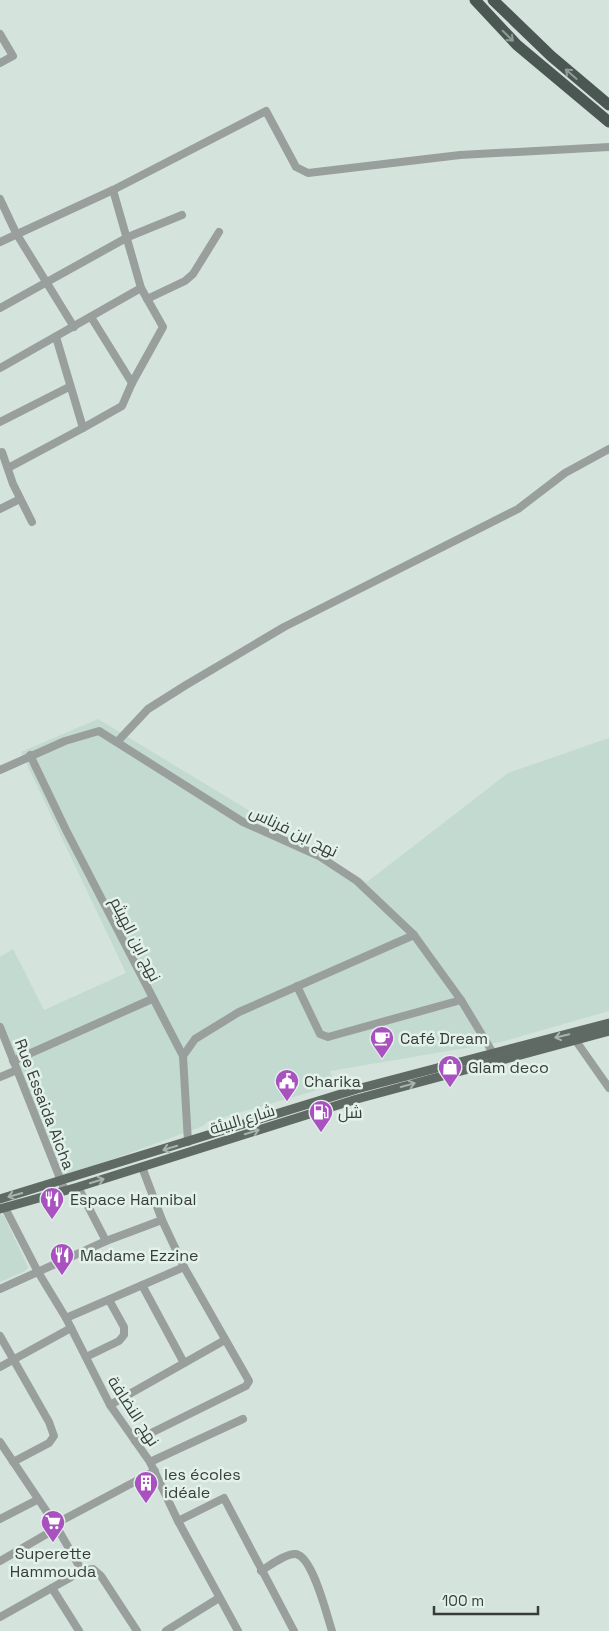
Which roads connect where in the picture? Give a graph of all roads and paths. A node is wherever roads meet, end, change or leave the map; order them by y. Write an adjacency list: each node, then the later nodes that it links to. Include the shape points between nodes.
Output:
1 (475, 0): 6 (highway, one-way to 6, via 517,45)
2 (493, 0): 5 (highway, one-way to 2, via 551,56)
3 (0, 34): 4 (street, via 13,56)
4 (0, 63)
5 (609, 105)
6 (609, 122)
7 (609, 147): 8 (street, via 460,154 308,173 296,167 266,111)
8 (112, 190): 12 (street); 13 (street)
9 (0, 199): 12 (street)
10 (182, 215): 13 (street)
11 (219, 232): 17 (street, via 193,274)
12 (16, 233): 14 (street); 15 (street)
13 (128, 237): 15 (street); 16 (street)
14 (0, 242)
15 (47, 282): 18 (street); 20 (street)
16 (141, 288): 17 (street); 19 (street)
17 (147, 300): 23 (street, via 164,327)
18 (0, 308)
19 (91, 317): 20 (street); 23 (street)
20 (74, 327): 21 (street)
21 (56, 337): 22 (street); 24 (street)
22 (0, 368)
23 (132, 383): 26 (street, via 122,406)
24 (69, 387): 25 (street); 26 (street)
25 (0, 422)
26 (83, 428): 29 (street)
27 (609, 449): 33 (street, via 566,473 518,509 284,627 186,684 148,709)
28 (1, 451): 29 (street)
29 (8, 468): 30 (street)
30 (20, 499): 31 (street); 32 (street)
31 (0, 509)
32 (32, 522)
33 (117, 742): 34 (street, نهج ابن فرناس, via 99,731 82,734); 36 (street, نهج ابن فرناس, via 244,822 336,867 368,890)
34 (30, 755): 35 (street); 38 (street, نهج ابن الهيثم)
35 (0, 770)
36 (414, 935): 37 (street); 39 (street, نهج ابن فرناس)
37 (297, 986): 39 (street, via 320,1034 328,1037); 45 (street, via 239,1012 195,1040)
38 (152, 999): 45 (street, نهج ابن الهيثم); 46 (street)
39 (461, 1000): 44 (street, نهج ابن فرناس)
40 (609, 1022): 44 (main road, شارع البيئة, one-way to 44)
41 (0, 1026): 46 (street, Rue Essaida Aicha)
42 (609, 1031): 43 (main road, شارع البيئة)
43 (576, 1041): 47 (main road, شارع البيئة); 50 (street)
44 (492, 1052): 47 (street, نهج ابن فرناس); 51 (main road, شارع البيئة, via 357,1089)
45 (183, 1056): 51 (street, نهج ابن الهيثم)
46 (13, 1061): 48 (street, Rue Essaida Aicha)
47 (499, 1062): 52 (main road, شارع البيئة, one-way to 47, via 357,1099)
48 (17, 1070): 49 (street); 53 (street, Rue Essaida Aicha)
49 (0, 1077)
50 (609, 1088)
51 (188, 1142): 53 (main road, شارع البيئة, one-way to 53)
52 (142, 1167): 54 (main road, شارع البيئة, one-way to 52); 57 (street)
53 (63, 1186): 54 (main road, شارع البيئة); 55 (main road, شارع البيئة, one-way to 55); 56 (main road, شارع البيئة)
54 (78, 1187): 58 (street)
55 (0, 1199)
56 (2, 1208): 60 (street, نهج النضافة)
57 (162, 1220): 58 (street); 59 (street)
58 (106, 1241): 60 (street)
59 (184, 1267): 61 (street); 67 (street)
60 (38, 1272): 62 (street); 64 (street, نهج النضافة)
61 (142, 1285): 63 (street); 70 (street)
62 (0, 1290)
63 (109, 1300): 64 (street); 68 (street, via 124,1327 124,1335 119,1341)
64 (66, 1318): 65 (street, نهج النضافة)
65 (71, 1328): 68 (street, نهج النضافة); 69 (street)
66 (0, 1336): 69 (street)
67 (225, 1340): 70 (street); 74 (street, via 248,1378 246,1386)
68 (86, 1357): 72 (street, نهج النضافة)
69 (14, 1359): 71 (street); 77 (street, via 54,1436 49,1443)
70 (184, 1363): 72 (street)
71 (0, 1367)
72 (110, 1404): 74 (street, نهج النضافة)
73 (244, 1418): 78 (street)
74 (135, 1441): 78 (street, نهج النضافة)
75 (0, 1442): 76 (street)
76 (3, 1453): 77 (street)
77 (13, 1462): 80 (street)
78 (150, 1462): 79 (street, نهج النضافة)
79 (155, 1471): 82 (street, نهج النضافة); 83 (street)
80 (37, 1500): 81 (street); 83 (street)
81 (0, 1519)
82 (178, 1521): 86 (street, via 224,1498); 88 (street, نهج النضافة)
83 (56, 1526): 84 (street); 85 (street)
84 (0, 1561)
85 (82, 1571): 87 (street); 91 (street, via 97,1571)
86 (261, 1571): 94 (street); 95 (street, via 291,1555 301,1556 314,1576)
87 (52, 1588): 89 (street); 90 (street)
88 (219, 1598): 92 (street); 93 (street, نهج النضافة)
89 (0, 1617)
90 (78, 1631)
91 (137, 1631)
92 (166, 1631)
93 (238, 1631)
94 (294, 1631)
95 (332, 1631)

